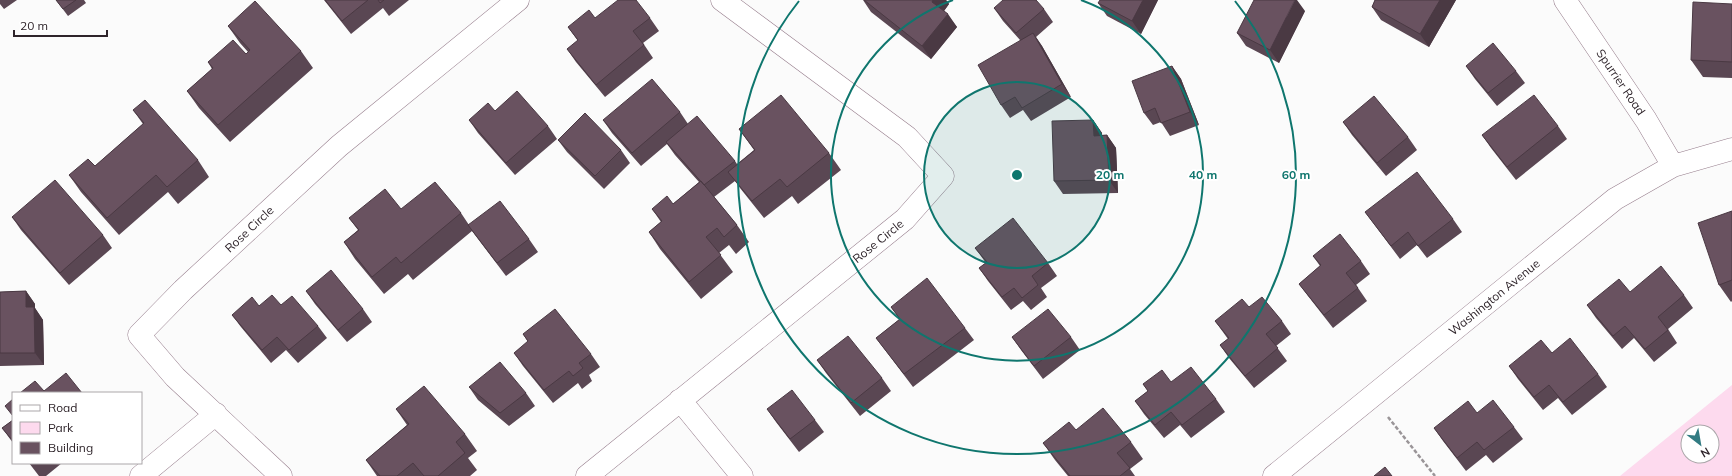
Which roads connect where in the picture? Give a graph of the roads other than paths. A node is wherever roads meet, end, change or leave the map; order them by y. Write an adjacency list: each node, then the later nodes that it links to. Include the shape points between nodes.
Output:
1 (518, 0): 7 (street, Rose Circle, via 339,146 183,290 139,336 174,377)
2 (722, 0): 6 (street, Rose Circle, via 907,137 942,176 905,219)
3 (1565, 0): 5 (street, Spurrier Road, via 1646,120)
4 (1732, 149): 5 (street, Washington Avenue)
5 (1673, 166): 12 (street, Washington Avenue, via 1615,199)
6 (680, 400): 10 (street, Rose Circle); 11 (street)
7 (216, 414): 8 (street); 9 (street, Rose Circle)
8 (141, 476)
9 (281, 476)
10 (587, 476)
11 (742, 476)
12 (1274, 476)

